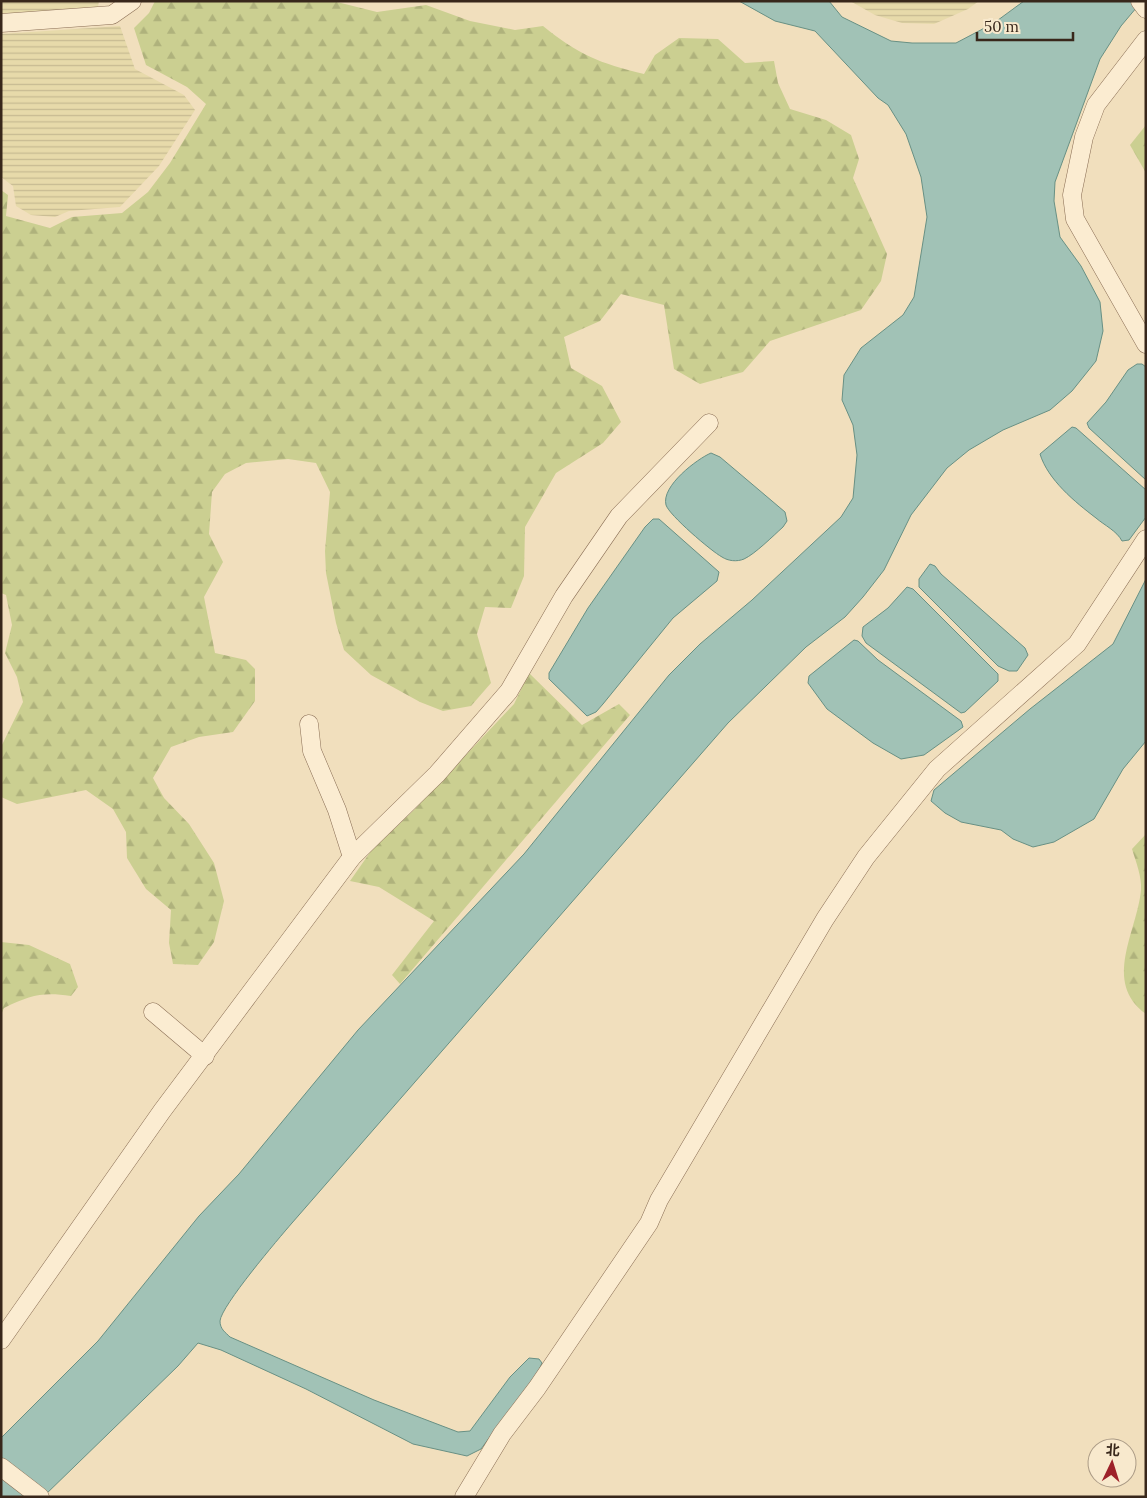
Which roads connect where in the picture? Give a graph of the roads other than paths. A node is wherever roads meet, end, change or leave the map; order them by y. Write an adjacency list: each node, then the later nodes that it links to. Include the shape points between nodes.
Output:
1 (132, 1): 4 (street, via 112,15)
2 (1140, 1): 3 (street)
3 (1146, 9)
4 (1, 23)
5 (1146, 40): 6 (street, via 1096,105 1084,137 1072,195 1075,219)
6 (1140, 322): 7 (street)
7 (1146, 344)
8 (708, 423): 11 (street, via 619,516 564,596 509,691 438,774)
9 (1146, 539): 17 (street, via 1076,644 937,769 866,857 739,1062 649,1223 502,1434)
10 (309, 724): 11 (street, via 312,751 337,810)
11 (352, 857): 13 (street)
12 (153, 1012): 13 (street)
13 (205, 1056): 14 (street, via 162,1111)
14 (1, 1340)
15 (1, 1467): 16 (street)
16 (40, 1497)
17 (464, 1497)

